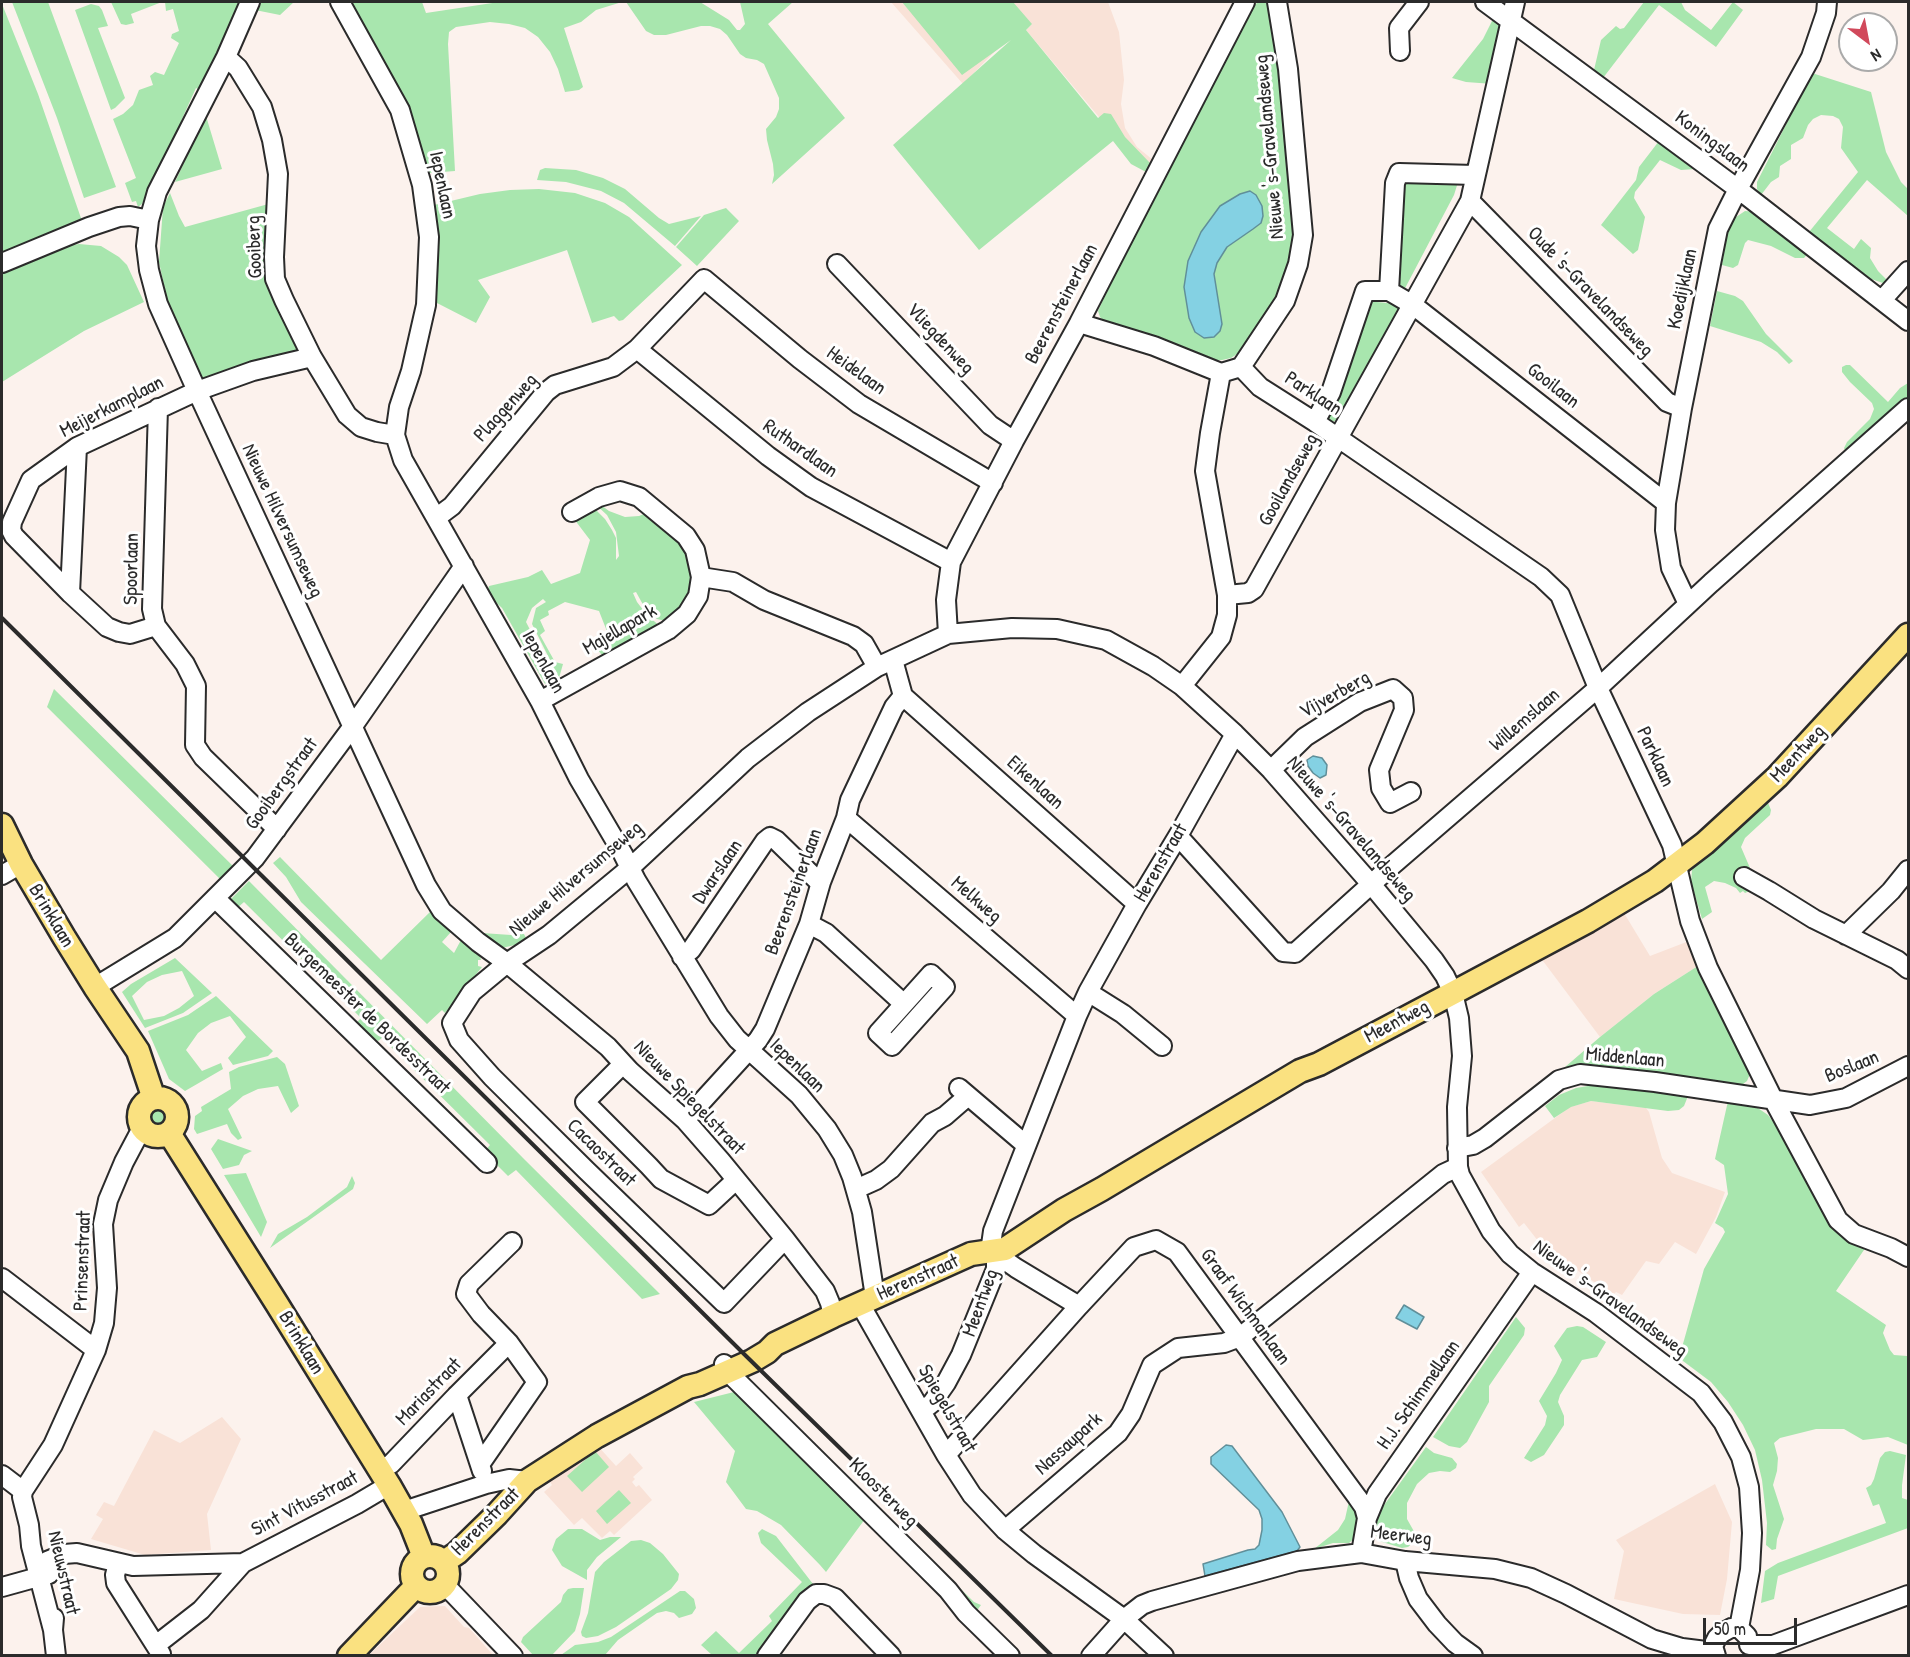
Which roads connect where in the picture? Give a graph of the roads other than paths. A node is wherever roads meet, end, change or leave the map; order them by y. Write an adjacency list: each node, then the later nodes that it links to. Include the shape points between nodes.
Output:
1 (250, 2): 11 (street, Nieuwe Hilversumseweg)
2 (340, 2): 34 (street, Iepenlaan, via 400,110 422,185 429,237 426,305)
3 (1245, 2): 24 (street, Beerensteinerlaan)
4 (1277, 2): 27 (street, Nieuwe 's-Gravelandseweg, via 1288,69 1303,235 1285,302)
5 (1419, 2): 10 (street, via 1399,28)
6 (1485, 2): 9 (street, Koningslaan)
7 (1515, 2): 9 (street, Gooilandseweg)
8 (1827, 2): 13 (street, Koedijklaan, via 1811,57)
9 (1511, 21): 12 (street, Gooilandseweg); 13 (street, Koningslaan)
10 (1400, 51)
11 (226, 57): 15 (street, Nieuwe Hilversumseweg, via 157,192); 26 (street, Gooiberg, via 238,68 262,107 272,140 278,174 275,279)
12 (1475, 175): 14 (street, Gooilandseweg); 20 (street, via 1399,172 1395,183)
13 (1738, 189): 21 (street, Koningslaan); 31 (street, Koedijklaan, via 1718,229)
14 (1470, 201): 22 (street, Gooilandseweg); 31 (street, Oude 's-Gravelandseweg, via 1667,402)
15 (149, 220): 16 (street, via 119,217); 29 (street, Nieuwe Hilversumseweg, via 149,270 159,304)
16 (2, 263)
17 (837, 264): 36 (street, Vliegdenweg, via 990,425)
18 (1908, 271): 21 (street)
19 (704, 279): 25 (street, Plaggenweg); 38 (street, Heidelaan, via 859,404)
20 (1389, 291): 22 (street); 33 (street, Gooilandseweg, via 1365,291 1331,392)
21 (1882, 300): 23 (street, Koningslaan)
22 (1413, 305): 35 (street, Gooilandseweg); 39 (street, Gooilaan)
23 (1908, 321)
24 (1079, 323): 28 (street, via 1154,346); 36 (street, Beerensteinerlaan)
25 (637, 349): 41 (street, Plaggenweg, via 613,367 555,385 546,392 452,506); 42 (street, Ruthardlaan, via 811,487)
26 (312, 357): 29 (street, Meijerkamplaan, via 253,371); 34 (street, Gooiberg, via 347,415 361,427)
27 (1241, 367): 28 (street); 33 (street, Parklaan, via 1260,387)
28 (1221, 374): 46 (street, via 1205,471)
29 (197, 391): 30 (street, Meijerkamplaan); 56 (street, Nieuwe Hilversumseweg)
30 (158, 408): 37 (street, Meijerkamplaan); 48 (street, Spoorlaan, via 152,609)
31 (1682, 408): 39 (street, Koedijklaan)
32 (1908, 408): 47 (street, Willemslaan)
33 (1316, 422): 35 (street, Parklaan)
34 (394, 435): 41 (street, Iepenlaan, via 403,460)
35 (1338, 438): 46 (street, Gooilandseweg, via 1254,589); 53 (street, Parklaan, via 1541,577 1560,595)
36 (1014, 441): 38 (street, Beerensteinerlaan)
37 (77, 447): 45 (street); 45 (street, Meijerkamplaan, via 31,480 11,530)
38 (993, 483): 42 (street, Beerensteinerlaan)
39 (1666, 503): 47 (street, Koedijklaan, via 1665,530 1671,568)
40 (572, 512): 44 (street, via 598,497 620,491 639,497 687,536 695,550)
41 (436, 518): 43 (street, Iepenlaan)
42 (951, 562): 49 (street, Beerensteinerlaan, via 946,600)
43 (464, 566): 55 (street, Iepenlaan); 56 (street, Gooibergstraat)
44 (701, 577): 51 (street, via 733,582 764,600 853,636); 55 (street, Majellapark, via 698,596 687,614 668,630)
45 (70, 593): 48 (street, Meijerkamplaan, via 107,627 119,632 130,634)
46 (1227, 595): 52 (street, via 1221,637)
47 (1688, 604): 53 (street, Willemslaan)
48 (156, 626): 62 (street, Spoorlaan, via 185,664 196,686 195,745)
49 (948, 634): 51 (street, Nieuwe Hilversumseweg); 52 (street, Nieuwe Hilversumseweg, via 1012,628 1057,629 1106,640)
50 (1908, 635): 64 (main road, Meentweg, via 1777,777)
51 (885, 663): 54 (street); 65 (street, Nieuwe Hilversumseweg, via 808,712 748,758)
52 (1182, 686): 57 (street, Nieuwe 's-Gravelandseweg)
53 (1598, 688): 64 (street, Parklaan, via 1672,845); 70 (street, Willemslaan)
54 (903, 696): 60 (street, Beerensteinerlaan, via 872,751); 72 (street, Eikenlaan)
55 (540, 701): 65 (street, Iepenlaan)
56 (353, 726): 62 (street, Gooibergstraat); 76 (street, Nieuwe Hilversumseweg, via 426,885 442,911)
57 (1235, 734): 58 (street, Nieuwe 's-Gravelandseweg); 63 (street, Herenstraat)
58 (1271, 770): 59 (street, Vijverberg, via 1305,737 1360,702 1393,689 1403,698 1404,710 1379,770 1381,788 1390,803); 70 (street, Nieuwe 's-Gravelandseweg)
59 (1411, 792)
60 (846, 818): 69 (street, Beerensteinerlaan); 82 (street, Melkweg)
61 (2, 825): 66 (main road, Brinklaan)
62 (277, 829): 71 (street, Gooibergstraat, via 255,858)
63 (1178, 836): 70 (street, Willemslaan, via 1283,952 1295,953); 72 (street, Herenstraat)
64 (1676, 865): 80 (main road, Meentweg, via 1588,921); 88 (street, Parklaan, via 1690,921 1708,968)
65 (630, 868): 75 (street, Iepenlaan); 76 (street, Nieuwe Hilversumseweg, via 549,936)
66 (11, 870): 78 (main road, Brinklaan)
67 (1908, 870): 74 (street)
68 (1744, 877): 74 (street)
69 (821, 882): 73 (street, Beerensteinerlaan); 75 (street, Dwarslaan, via 770,837 692,950)
70 (1371, 884): 80 (street, Nieuwe 's-Gravelandseweg, via 1434,960)
71 (215, 898): 78 (street, Gooibergstraat, via 175,938); 94 (street, Burgemeester de Bordesstraat)
72 (1137, 904): 79 (street, Herenstraat)
73 (809, 924): 81 (street, via 826,933); 84 (street, Beerensteinerlaan, via 765,1029)
74 (1846, 935): 77 (street)
75 (682, 957): 84 (street, Iepenlaan, via 718,1016)
76 (507, 963): 85 (street, Nieuwe Spiegelstraat); 97 (street, Cacaostraat, via 472,992 452,1023 459,1040 486,1070 579,1163 724,1303)
77 (1908, 969)
78 (95, 987): 87 (main road, Brinklaan, via 138,1051)
79 (1088, 992): 82 (street, Herenstraat); 83 (street)
80 (1453, 993): 93 (street, Nieuwe 's-Gravelandseweg, via 1462,1056); 99 (main road, Meentweg, via 1300,1071 1064,1210 1016,1243)
81 (904, 1004)
82 (1077, 1016): 92 (street, Herenstraat)
83 (1162, 1046)
84 (749, 1050): 89 (street, Beerensteinerlaan); 96 (street, Iepenlaan, via 799,1095 827,1129 843,1155)
85 (623, 1064): 89 (street, Nieuwe Spiegelstraat); 95 (street, via 585,1102 661,1179 709,1205)
86 (1908, 1066): 88 (street, Boslaan, via 1846,1098 1810,1105)
87 (152, 1099): 90 (main road, via 140,1111); 91 (main road, via 161,1098 176,1109 178,1118)
88 (1774, 1101): 93 (street, Middenlaan, via 1580,1074 1559,1080); 100 (street, Parklaan, via 1838,1220 1854,1234)
89 (685, 1120): 95 (street, Nieuwe Spiegelstraat)
90 (142, 1128): 91 (main road, via 154,1136); 108 (street, Prinsenstraat, via 108,1200 103,1224 107,1288 104,1323)
91 (169, 1133): 115 (main road, Brinklaan)
92 (1026, 1145): 96 (street, via 963,1092 945,1116 932,1123 891,1169); 99 (street, Herenstraat, via 993,1231)
93 (1458, 1158): 101 (street, Nieuwe 's-Gravelandseweg, via 1460,1175 1491,1231); 106 (street, Middenlaan)
94 (487, 1163)
95 (736, 1180): 97 (street, Nieuwe Spiegelstraat)
96 (856, 1189): 103 (street, Iepenlaan, via 862,1212)
97 (785, 1239): 105 (street, Nieuwe Spiegelstraat, via 825,1291)
98 (512, 1242): 107 (street, via 469,1284 466,1294)
99 (992, 1251): 103 (main road, Herenstraat, via 971,1254); 104 (street); 111 (street, Meentweg, via 996,1269 961,1355 932,1404)
100 (1908, 1257)
101 (1532, 1272): 120 (street, H.J. Schimmellaan, via 1377,1494); 133 (street, Nieuwe 's-Gravelandseweg, via 1596,1313 1701,1393 1723,1422 1741,1457 1749,1487 1750,1570)
102 (2, 1278): 108 (street)
103 (867, 1300): 105 (main road, Herenstraat); 111 (street, Spiegelstraat)
104 (1079, 1306): 106 (street, Graaf Wichmanlaan, via 1134,1247 1156,1240 1177,1252); 112 (street, Graaf Wichmanlaan)
105 (832, 1316): 109 (main road, Herenstraat, via 776,1344 762,1344)
106 (1240, 1337): 120 (street, Graaf Wichmanlaan); 121 (street, Nassaupark, via 1224,1343 1178,1348 1152,1365 1131,1414 1118,1433)
107 (509, 1343): 110 (street, Mariastraat); 113 (street, via 537,1382)
108 (96, 1350): 118 (street, Prinsenstraat, via 53,1445)
109 (726, 1368): 116 (main road, Herenstraat, via 693,1380); 142 (street, Kloosterweg)
110 (457, 1395): 113 (street); 115 (street, Mariastraat, via 391,1464)
111 (922, 1411): 112 (street, Spiegelstraat)
112 (946, 1455): 121 (street, Spiegelstraat, via 972,1495)
113 (481, 1463): 117 (street)
114 (2, 1475): 118 (street)
115 (384, 1478): 119 (main road, Brinklaan); 126 (street, Sint Vitusstraat, via 357,1504)
116 (527, 1480): 117 (street, Herenstraat); 123 (main road, Herenstraat, via 497,1514)
117 (486, 1484): 119 (street, Herenstraat)
118 (23, 1491): 127 (street, Nieuwstraat, via 29,1526 40,1542)
119 (404, 1511): 123 (main road, Brinklaan)
120 (1368, 1518): 122 (street, H.J. Schimmellaan)
121 (1005, 1530): 132 (street)
122 (1361, 1553): 124 (street, Meerweg); 132 (street, Meerweg, via 1298,1561 1152,1601)
123 (434, 1560): 128 (main road, via 448,1574); 129 (main road, via 415,1564 413,1581)
124 (1405, 1561): 136 (street, Meerweg, via 1495,1569 1531,1578 1652,1640); 145 (street, via 1418,1599 1455,1643)
125 (118, 1563): 126 (street, Sint Vitusstraat); 127 (street, Sint Vitusstraat, via 77,1553 64,1554); 134 (street, via 116,1583)
126 (243, 1563): 134 (street, Sint Vitusstraat, via 201,1611)
127 (45, 1570): 130 (street, Sint Vitusstraat); 137 (street, Nieuwstraat, via 55,1607)
128 (445, 1585): 129 (main road, via 430,1592); 139 (street)
129 (417, 1586): 138 (main road)
130 (2, 1587)
131 (1908, 1595): 135 (street, via 1773,1645)
132 (1124, 1619): 143 (street, Meerweg); 144 (street)
133 (1739, 1629): 135 (street, via 1748,1639); 136 (street, via 1731,1628 1717,1638)
134 (159, 1650)
135 (1746, 1650)
136 (1715, 1654)
137 (56, 1656)
138 (349, 1656)
139 (513, 1656)
140 (767, 1656): 141 (street, via 807,1602 816,1594 824,1594 835,1599)
141 (891, 1656)
142 (1010, 1656)
143 (1091, 1656)
144 (1164, 1656)
145 (1473, 1656)

